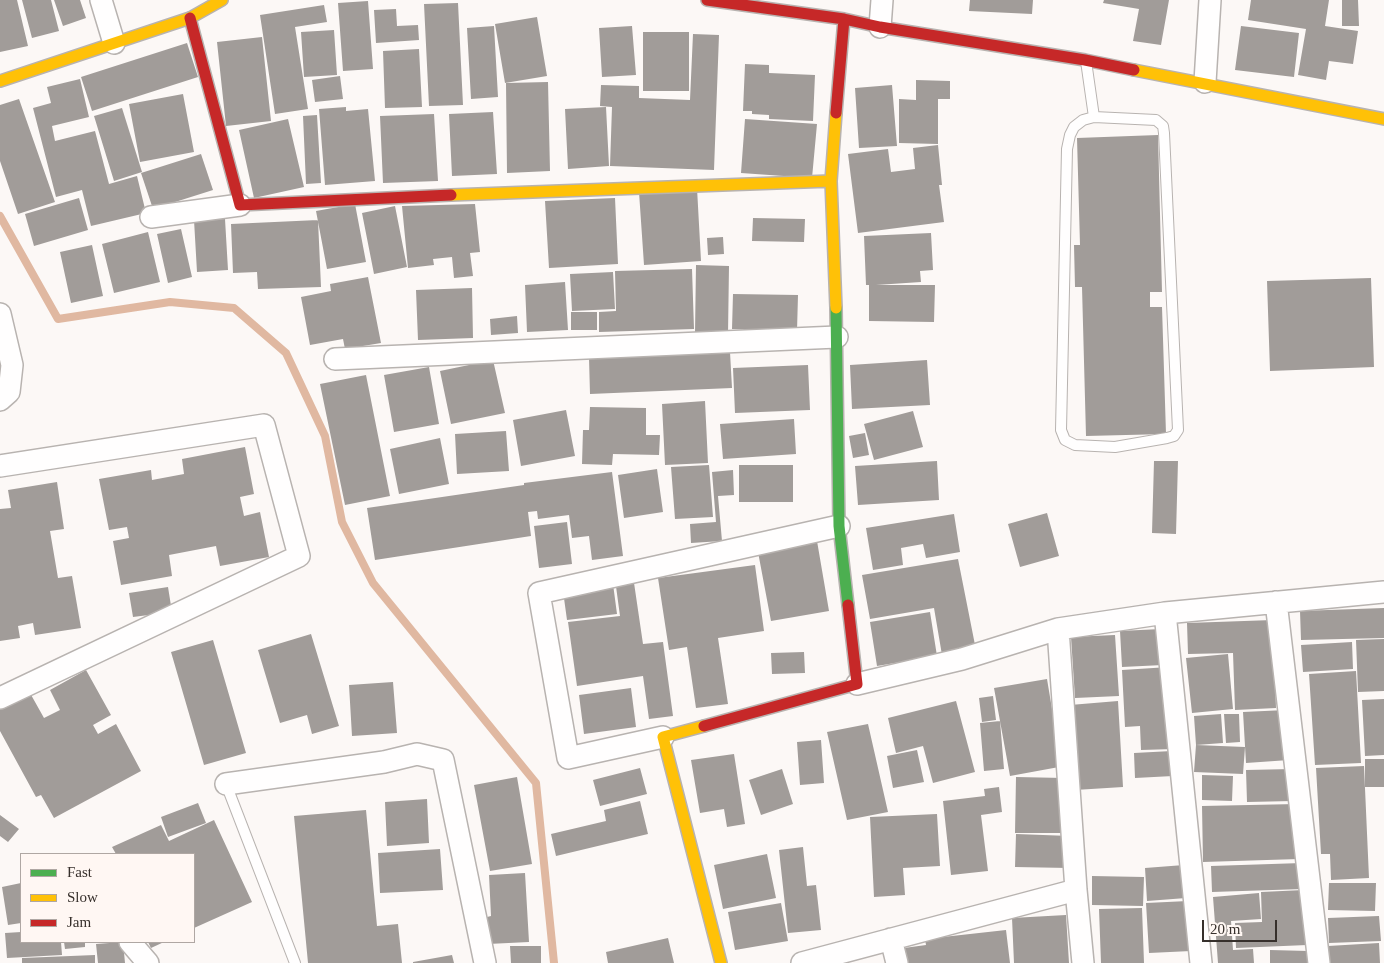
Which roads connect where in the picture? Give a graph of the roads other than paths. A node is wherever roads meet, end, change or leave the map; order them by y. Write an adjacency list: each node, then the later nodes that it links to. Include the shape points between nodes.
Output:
1 (101, 0): 10 (street)
2 (222, 0): 7 (street)
3 (707, 0): 6 (street)
4 (882, 0): 9 (street)
5 (1210, 0): 13 (street)
6 (729, 2): 8 (street)
7 (190, 18): 10 (street); 17 (street)
8 (844, 19): 9 (street); 16 (street)
9 (880, 27): 11 (street)
10 (114, 43): 12 (street)
11 (1086, 60): 13 (street); 14 (lane)
12 (0, 80)
13 (1205, 82): 15 (street)
14 (1094, 117): 14 (lane, via 1156,120 1161,122 1164,133 1178,430 1174,436 1115,447 1075,445 1065,440 1061,430 1067,149 1074,127)
15 (1384, 118)
16 (830, 181): 17 (street); 20 (street)
17 (240, 205): 18 (street)
18 (151, 218)
19 (0, 314): 22 (street, via 12,365 8,392)
20 (837, 337): 21 (street); 24 (street)
21 (335, 359)
22 (0, 400)
23 (0, 466): 30 (street, via 264,425 298,556)
24 (839, 526): 29 (street); 31 (street, via 539,593 568,758)
25 (1384, 592): 26 (street)
26 (1276, 602): 27 (street); 44 (street)
27 (1165, 613): 28 (street); 43 (street)
28 (1058, 629): 29 (street, via 962,659); 33 (street)
29 (857, 684): 31 (street)
30 (0, 698)
31 (663, 737): 39 (street)
32 (226, 784): 37 (lane); 38 (street, via 384,762 417,754 443,760)
33 (1076, 890): 34 (street); 42 (street)
34 (892, 939): 40 (street); 41 (street)
35 (131, 943): 36 (street)
36 (148, 963)
37 (295, 963)
38 (485, 963)
39 (721, 963)
40 (802, 963)
41 (897, 963)
42 (1083, 963)
43 (1201, 963)
44 (1319, 963)

